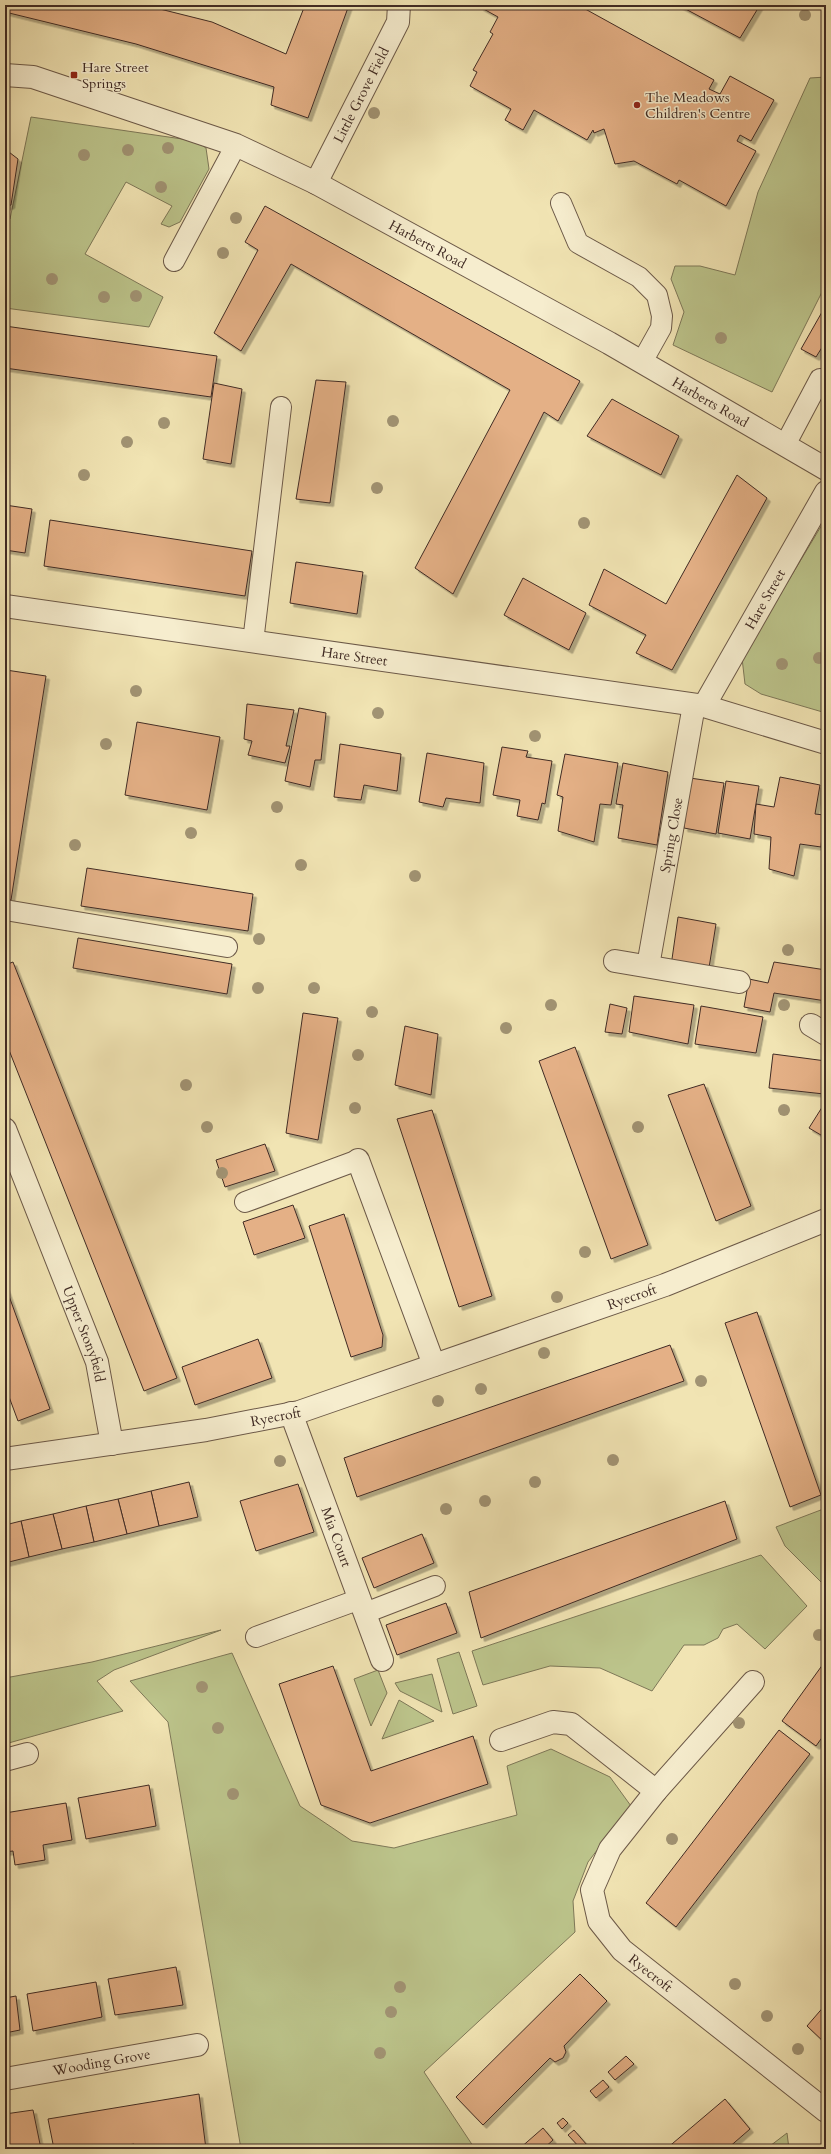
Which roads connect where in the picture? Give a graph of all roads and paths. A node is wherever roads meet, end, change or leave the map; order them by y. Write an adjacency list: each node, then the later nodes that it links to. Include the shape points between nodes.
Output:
1 (399, 5): 4 (street, Little Grove Field, via 398,22)
2 (5, 75): 3 (street, Harberts Road, via 34,77)
3 (236, 145): 4 (street, Harberts Road); 6 (lane)
4 (316, 183): 7 (street, Harberts Road)
5 (561, 203): 7 (lane, via 578,243 639,277 657,295 662,316 661,328)
6 (174, 261)
7 (642, 362): 10 (street, Harberts Road)
8 (826, 382): 10 (lane, via 820,378)
9 (281, 406): 14 (lane)
10 (785, 445): 11 (street, Harberts Road)
11 (826, 470)
12 (826, 492): 15 (street, Hare Street)
13 (5, 606): 14 (street, Hare Street)
14 (254, 642): 15 (street, Hare Street)
15 (699, 705): 16 (street, Hare Street); 20 (street, Spring Close)
16 (826, 744)
17 (5, 910): 18 (lane)
18 (227, 946)
19 (615, 961): 20 (street)
20 (648, 966): 21 (street)
21 (739, 982)
22 (5, 1129): 28 (street, Upper Stonyfield, via 97,1362)
23 (358, 1160): 24 (lane); 26 (street)
24 (245, 1202)
25 (826, 1220): 26 (street, Ryecroft, via 665,1285)
26 (434, 1365): 27 (street, Ryecroft)
27 (291, 1413): 28 (street, Ryecroft, via 206,1430); 31 (street, Mia Court)
28 (112, 1444): 29 (street)
29 (5, 1459)
30 (435, 1586): 31 (lane)
31 (362, 1606): 32 (lane); 33 (street, Mia Court)
32 (256, 1637)
33 (382, 1660)
34 (753, 1682): 38 (street, Ryecroft)
35 (501, 1740): 38 (street, via 553,1722 571,1724)
36 (27, 1754): 37 (street)
37 (5, 1760)
38 (656, 1791): 41 (street, Ryecroft, via 610,1849 592,1890 599,1921 622,1950)
39 (197, 2045): 40 (street, Wooding Grove)
40 (5, 2079)
41 (826, 2111)

